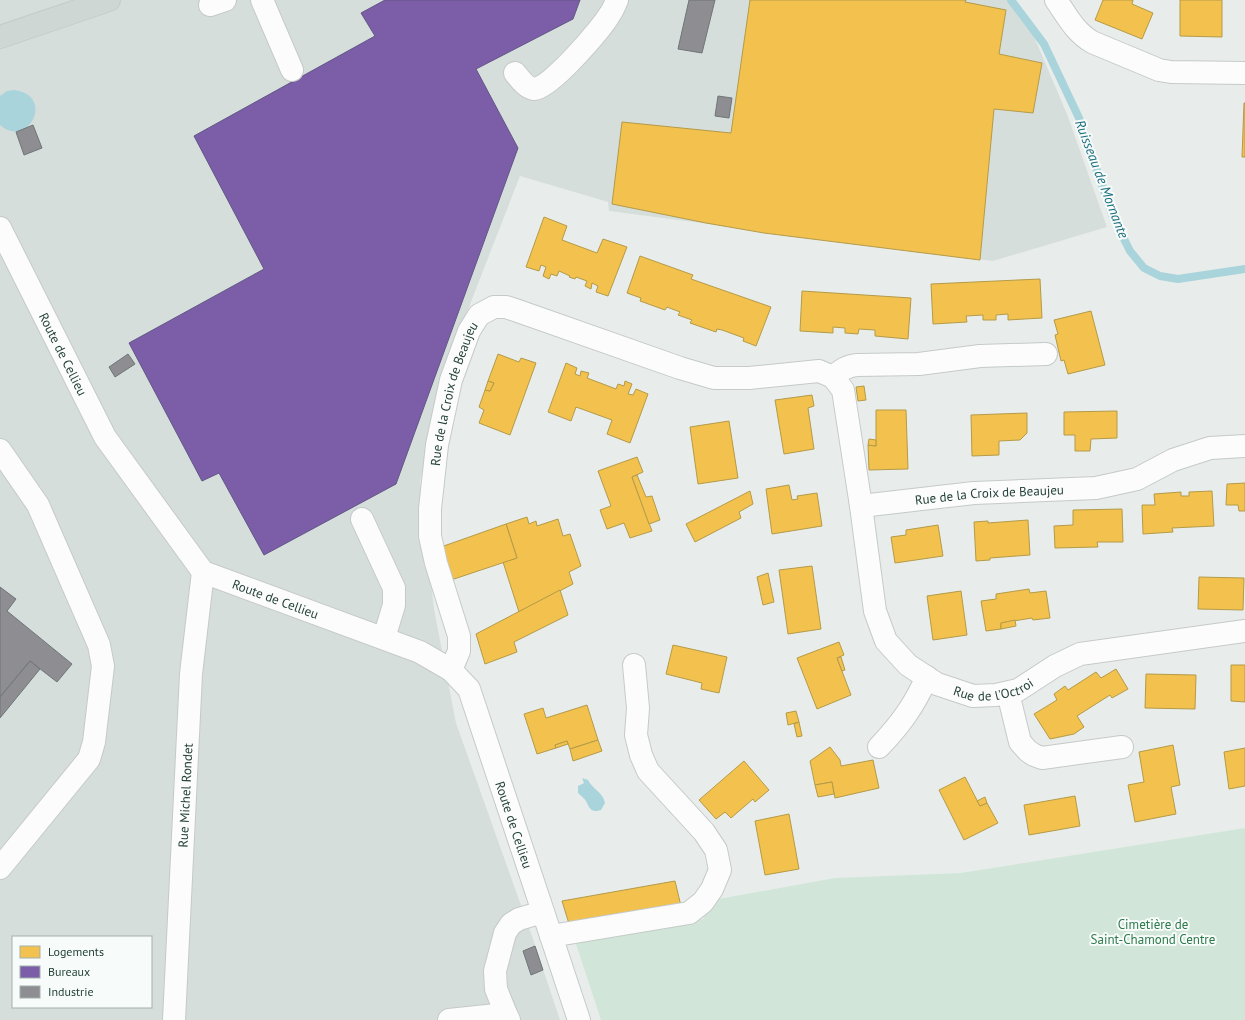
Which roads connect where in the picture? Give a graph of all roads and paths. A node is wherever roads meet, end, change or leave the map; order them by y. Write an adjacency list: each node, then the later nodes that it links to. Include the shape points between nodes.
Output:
1 (109, 0): 5 (main road)
2 (262, 0): 6 (street)
3 (617, 0): 7 (street, via 610,14 564,69 543,86 534,89 527,86)
4 (1056, 0): 8 (street, via 1083,37 1159,70)
5 (0, 36)
6 (292, 70)
7 (516, 73)
8 (1245, 74)
9 (0, 228): 16 (street, Route de Cellieu, via 105,437)
10 (1046, 354): 11 (street, via 980,356 919,364 850,365)
11 (833, 377): 14 (street, via 843,390); 20 (street, Rue de la Croix de Beaujeu, via 819,371 749,378 714,378 506,307 494,307 479,315 469,331 451,380 437,445 430,509 430,536 436,563 459,636 459,651)
12 (1245, 446): 14 (street, Rue de la Croix de Beaujeu, via 1210,448 1173,460 1136,479 1096,488 974,493)
13 (0, 450): 25 (street, via 38,505 99,645 103,666 94,742 89,759)
14 (861, 506): 21 (street, Rue de l'Octroi, via 875,611 886,641 908,665)
15 (362, 519): 18 (street, via 394,588 394,605)
16 (203, 572): 18 (street, Route de Cellieu); 29 (street, Rue Michel Rondet, via 190,674)
17 (1245, 631): 22 (street, Rue de l'Octroi, via 1080,654 1055,666 1018,690)
18 (384, 638): 20 (street, Route de Cellieu, via 420,652)
19 (634, 665): 27 (street, via 638,708 636,735 641,755 648,771 704,832 716,850 720,870 703,902 690,913)
20 (451, 670): 26 (street, Route de Cellieu, via 469,689)
21 (927, 677): 22 (street, Rue de l'Octroi, via 937,684 973,696); 23 (street, via 915,703)
22 (1008, 693): 24 (street, via 1020,742 1034,755 1042,758)
23 (879, 747)
24 (1122, 747)
25 (0, 868)
26 (543, 912): 27 (street, Route de Cellieu); 28 (street, via 519,919 511,924 505,933 495,971 496,989)
27 (551, 936): 31 (street, Route de Cellieu)
28 (507, 1017): 30 (street)
29 (174, 1020)
30 (449, 1020)
31 (579, 1020)

